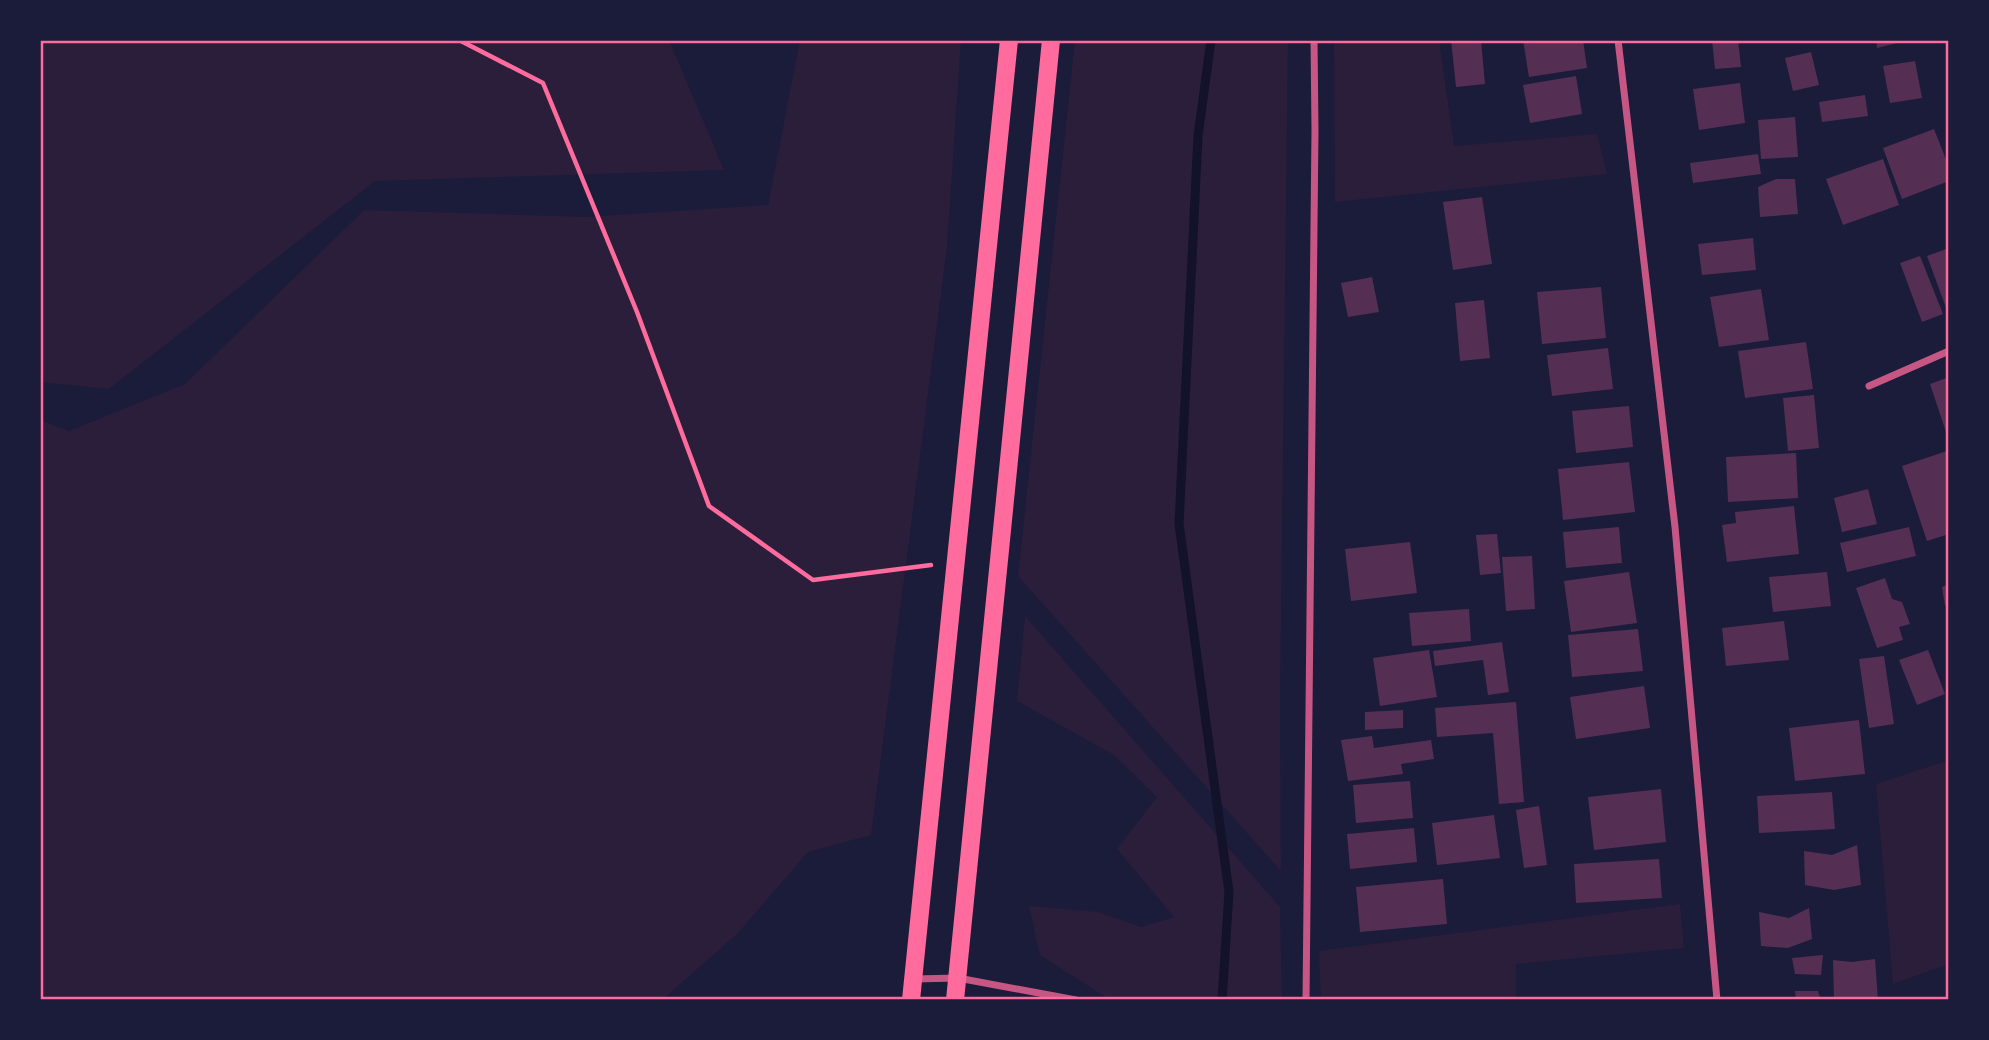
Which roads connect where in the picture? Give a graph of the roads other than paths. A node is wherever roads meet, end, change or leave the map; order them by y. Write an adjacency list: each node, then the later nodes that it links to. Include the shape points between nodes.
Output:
1 (1009, 40): 8 (main road)
2 (1051, 40): 7 (main road)
3 (1314, 40): 12 (street)
4 (1618, 40): 13 (street, via 1675,527)
5 (1949, 351): 6 (street)
6 (1868, 386)
7 (958, 978): 8 (street); 10 (main road); 11 (street)
8 (913, 979): 9 (main road)
9 (911, 1000)
10 (956, 1000)
11 (1076, 1000)
12 (1306, 1000)
13 (1717, 1000)

